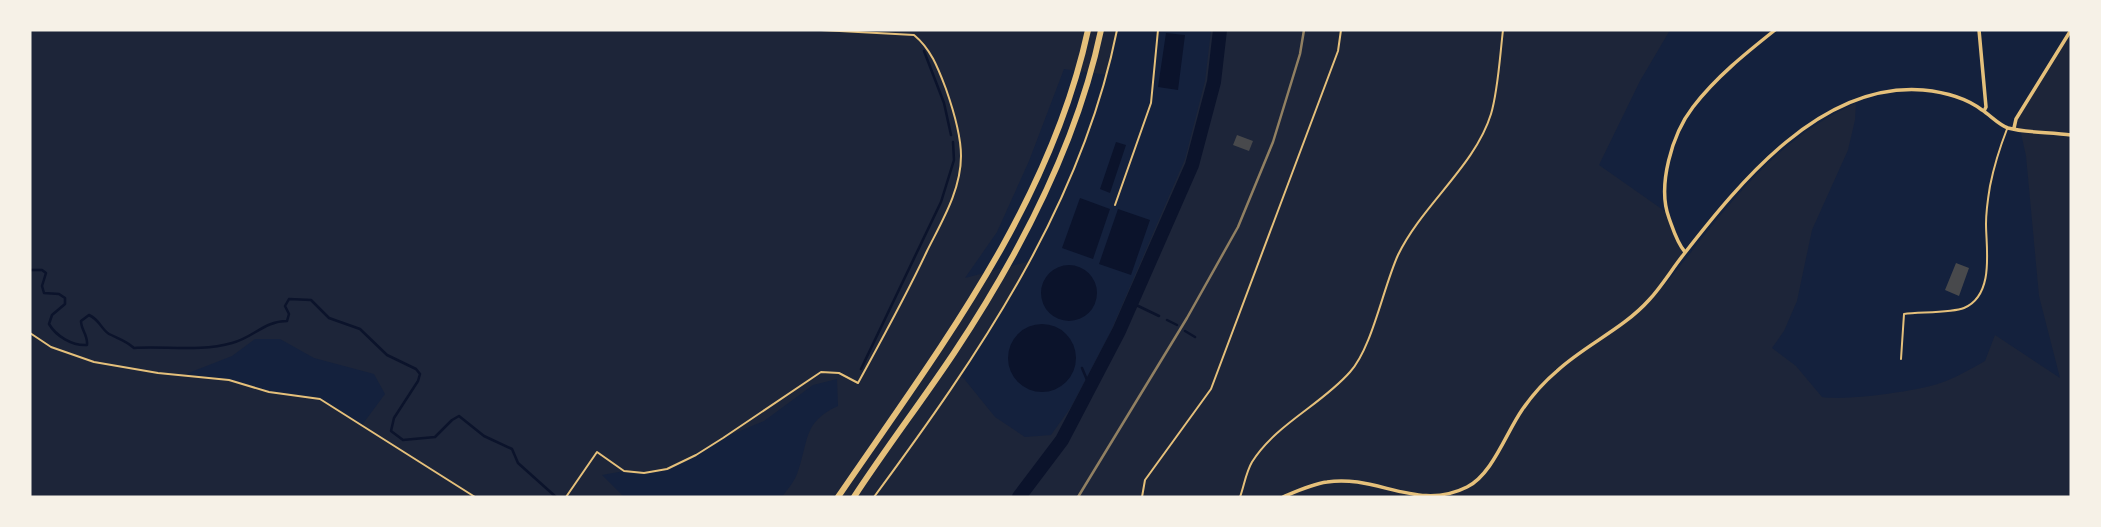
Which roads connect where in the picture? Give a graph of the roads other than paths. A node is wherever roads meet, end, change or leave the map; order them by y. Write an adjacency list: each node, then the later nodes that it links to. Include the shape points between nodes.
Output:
1 (1088, 30): 12 (highway, via 1040,170 980,289)
2 (1101, 30): 13 (highway, via 1079,107 1024,235 954,353)
3 (1775, 30): 10 (street, via 1728,68 1691,108 1669,157 1664,205)
4 (1979, 30): 6 (street)
5 (2071, 30): 8 (street)
6 (1984, 111): 7 (street); 10 (street, via 1959,97 1922,90 1878,93 1832,111 1763,161)
7 (2008, 128): 8 (street); 11 (lane, via 1990,185 1989,258 1981,289 1964,308 1904,314)
8 (2014, 128): 9 (street)
9 (2071, 135)
10 (1685, 252): 14 (street, via 1648,301 1557,371 1523,408 1482,478 1466,488 1439,496 1411,495 1329,481)
11 (1901, 359)
12 (838, 497)
13 (854, 497)
14 (1283, 497)

